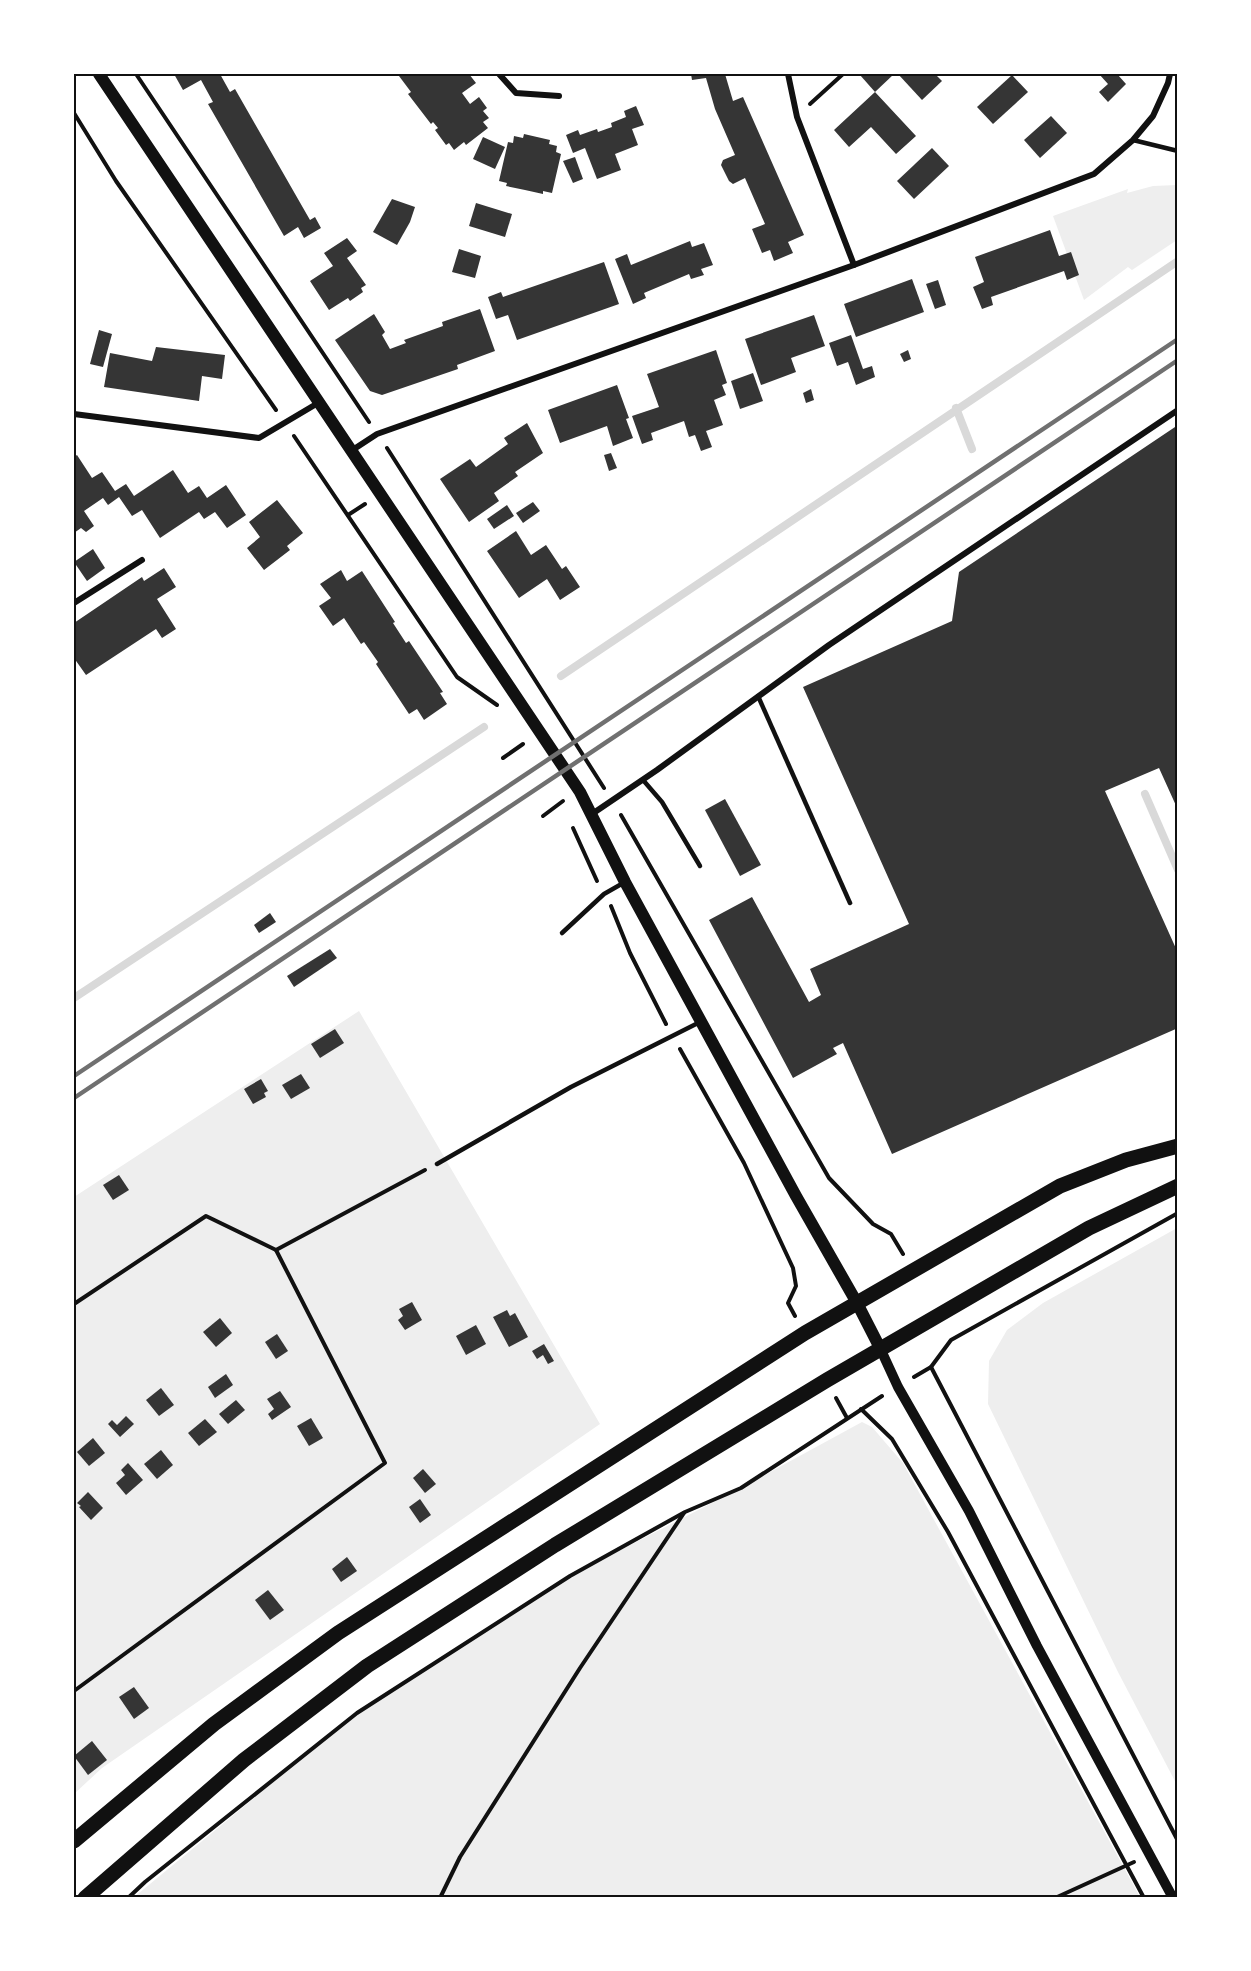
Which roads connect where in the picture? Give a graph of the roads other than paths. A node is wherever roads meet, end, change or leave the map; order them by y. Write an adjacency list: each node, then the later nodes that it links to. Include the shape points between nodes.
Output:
1 (99, 74): 9 (main road)
2 (499, 74): 5 (street, via 516,93)
3 (788, 74): 8 (street, via 797,117)
4 (1170, 74): 6 (street, via 1153,116)
5 (559, 96)
6 (1133, 140): 7 (lane); 8 (street, via 1094,174)
7 (1178, 151)
8 (854, 266): 12 (street, via 377,434)
9 (318, 403): 11 (street, via 259,438); 12 (main road)
10 (1178, 410): 15 (street)
11 (74, 414)
12 (350, 451): 17 (main road, via 523,704)
13 (142, 560): 14 (street)
14 (74, 603)
15 (758, 696): 16 (street); 20 (lane)
16 (642, 780): 17 (street); 18 (lane, via 662,802)
17 (592, 814): 19 (main road)
18 (700, 866)
19 (625, 882): 21 (lane, via 604,894); 22 (main road)
20 (850, 903)
21 (562, 933)
22 (700, 1022): 24 (lane); 26 (main road)
23 (1178, 1146): 26 (main road, via 1126,1160 1060,1185)
24 (437, 1164)
25 (1178, 1186): 27 (main road, via 1089,1228)
26 (857, 1303): 27 (main road); 28 (main road, via 339,1633 214,1724)
27 (880, 1348): 29 (main road, via 555,1545 367,1666 244,1760); 30 (street)
28 (74, 1841)
29 (85, 1898)
30 (1173, 1898)

